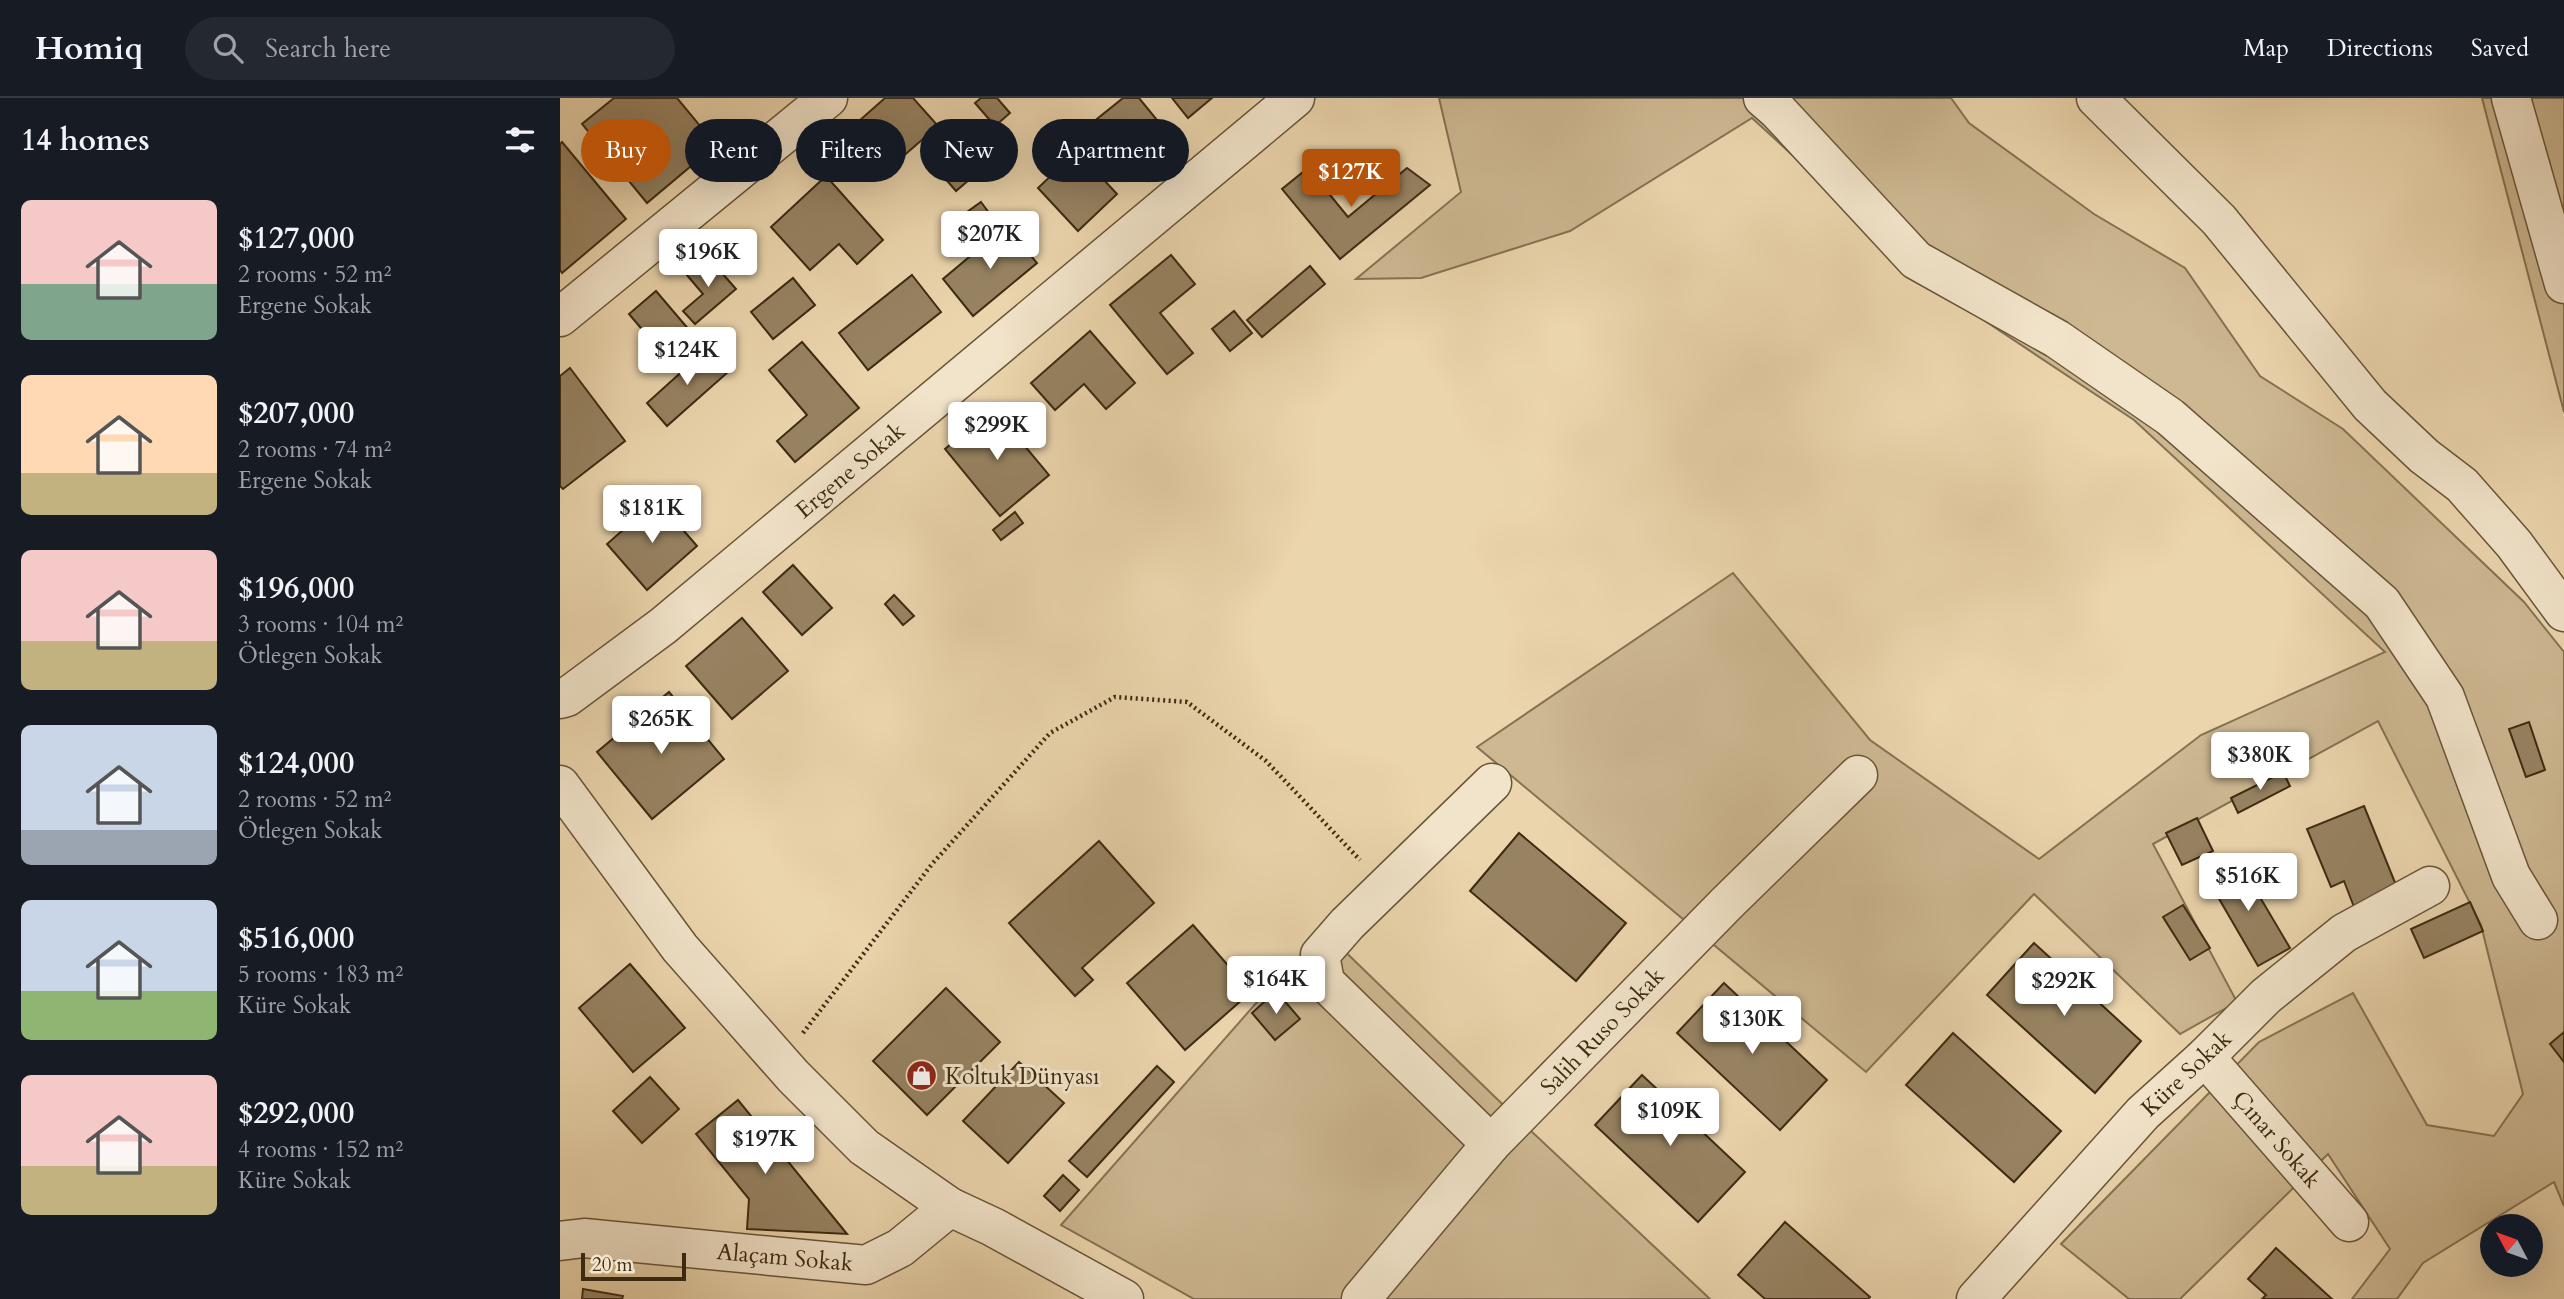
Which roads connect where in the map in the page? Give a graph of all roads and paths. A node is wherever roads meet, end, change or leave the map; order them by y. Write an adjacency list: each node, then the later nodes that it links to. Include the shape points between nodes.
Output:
1 (828, 98): 7 (street)
2 (1295, 98): 9 (street, Ergene Sokak, via 663,626)
3 (1763, 98): 15 (street, via 1916,260 2057,339 2170,417 2382,603 2445,697 2511,876)
4 (2096, 98): 8 (street, via 2219,220 2370,405 2462,485 2514,544)
5 (2511, 98): 6 (street)
6 (2564, 284)
7 (560, 317)
8 (2564, 612)
9 (560, 699)
10 (1858, 775): 18 (street, Salih Ruso Sokak)
11 (1492, 783): 14 (street)
12 (560, 785): 17 (street, via 680,948)
13 (2430, 886): 16 (street, Küre Sokak, via 2344,933 2266,996)
14 (1385, 887): 17 (path, via 1266,761 1188,702 1115,697 1041,743 932,864); 18 (street, via 1320,955 1325,982)
15 (2538, 920)
16 (2205, 1057): 20 (street, Çınar Sokak); 24 (street, Küre Sokak, via 2143,1112)
17 (781, 1062): 19 (street, via 864,1147)
18 (1491, 1144): 23 (street, Salih Ruso Sokak)
19 (950, 1207): 21 (street, Alaçam Sokak, via 900,1248 866,1265 584,1238); 22 (street)
20 (2349, 1222)
21 (560, 1241)
22 (1124, 1299)
23 (1361, 1299)
24 (1976, 1299)

